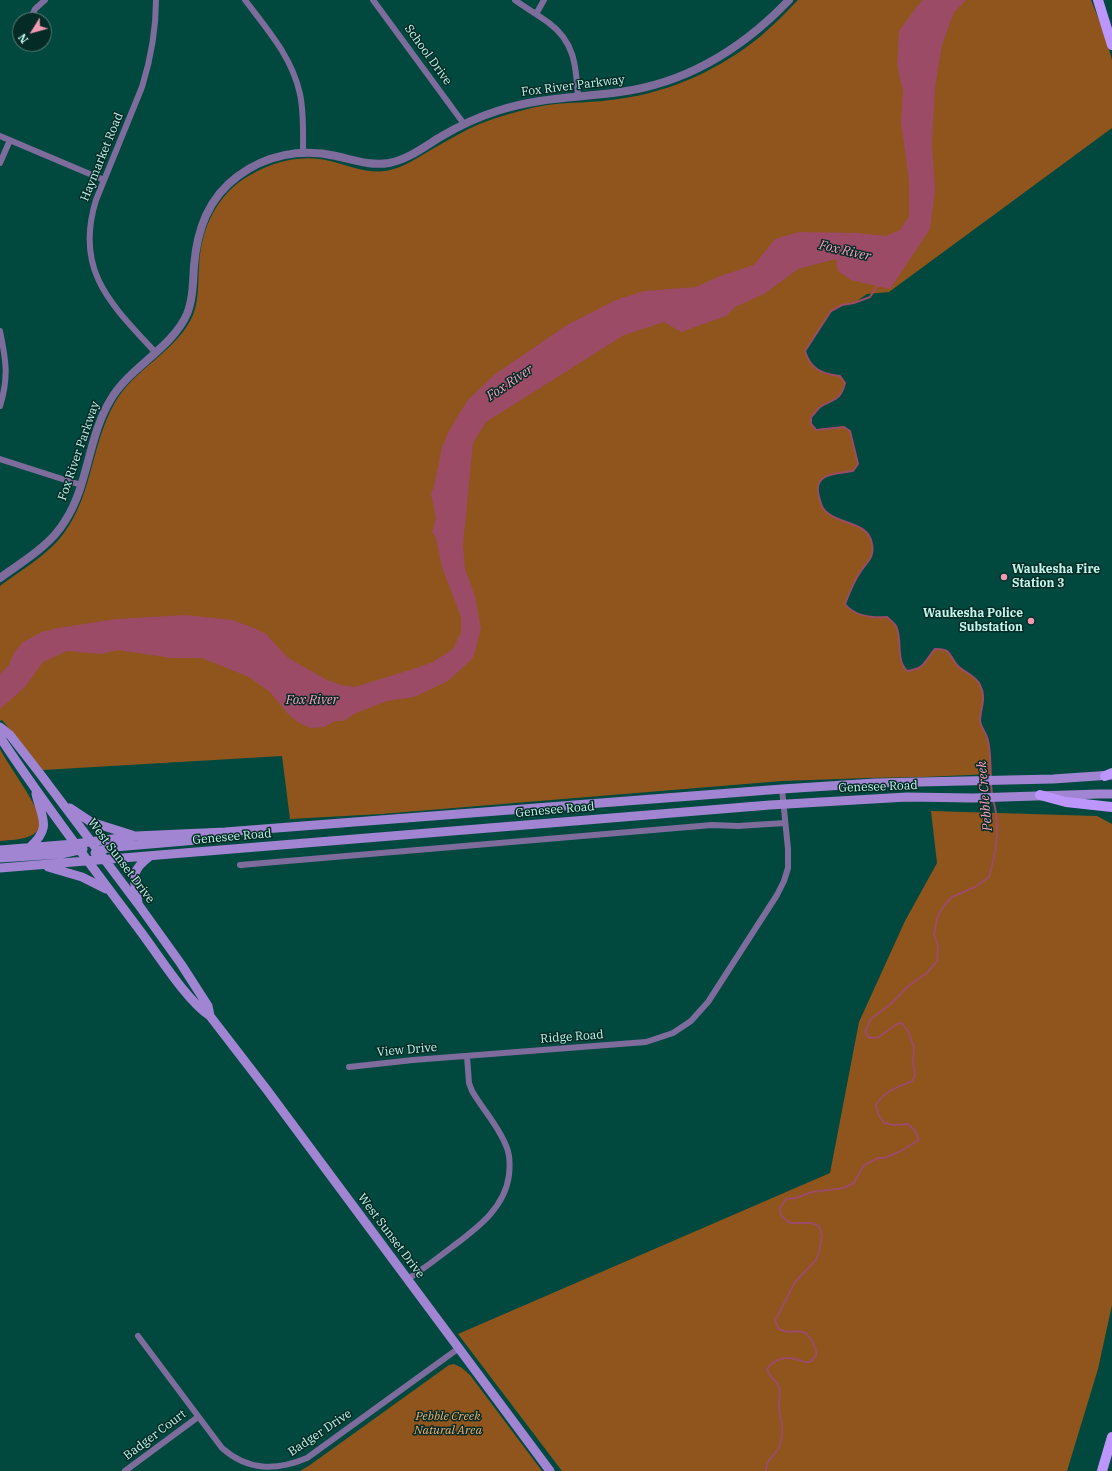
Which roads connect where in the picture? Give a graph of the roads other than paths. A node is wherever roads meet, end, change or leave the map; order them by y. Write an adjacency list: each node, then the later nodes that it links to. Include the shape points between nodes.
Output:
1 (45, 0): 9 (street)
2 (156, 0): 18 (street, Haymarket Road, via 154,38 147,72)
3 (244, 0): 16 (street, via 284,53 296,78 302,106)
4 (373, 0): 13 (street, School Drive)
5 (515, 0): 10 (street)
6 (544, 0): 10 (street)
7 (789, 0): 12 (street, Fox River Parkway, via 755,33 735,48 689,72 643,88)
8 (1098, 0): 11 (main road)
9 (34, 12)
10 (536, 14): 12 (street, via 556,28 569,46 576,67)
11 (1112, 45)
12 (578, 96): 13 (street, Fox River Parkway, via 515,105)
13 (464, 124): 16 (street, Fox River Parkway, via 409,156 390,162 363,163 326,154)
14 (0, 136): 15 (street)
15 (10, 140): 17 (street); 18 (street)
16 (303, 152): 20 (street, Fox River Parkway, via 278,156 253,166 219,194 206,214 197,238 189,308 180,328)
17 (0, 163)
18 (104, 180): 20 (street, Haymarket Road, via 90,223 90,252 93,265 109,300)
19 (0, 331): 21 (street, via 6,377)
20 (155, 352): 23 (street, Fox River Parkway, via 132,373 110,399 101,417)
21 (0, 406)
22 (0, 459): 23 (street)
23 (80, 485): 24 (street, Fox River Parkway, via 75,504 53,537)
24 (0, 578)
25 (0, 727): 32 (main road, West Sunset Drive, via 10,735)
26 (0, 735): 29 (main road, West Sunset Drive)
27 (1110, 775): 28 (main road, Genesee Road, via 1053,779 875,783)
28 (782, 789): 33 (street, Ridge Road); 36 (main road, Genesee Road)
29 (35, 791): 39 (main road, via 44,819 44,829 39,839); 40 (main road, West Sunset Drive)
30 (1112, 794): 31 (main road, Genesee Road)
31 (1040, 795): 33 (main road, Genesee Road, via 907,797); 34 (main road, via 1066,802)
32 (62, 802): 37 (main road, via 91,822); 38 (main road, West Sunset Drive)
33 (784, 804): 35 (street, Ridge Road); 43 (main road, Genesee Road)
34 (1112, 807)
35 (785, 823): 48 (street, via 712,825); 53 (street, Ridge Road, via 788,868 784,881 708,1002 687,1024 665,1036 646,1042)
36 (225, 832): 37 (main road, Genesee Road); 42 (main road, via 210,838 115,847)
37 (136, 836): 38 (main road, Genesee Road)
38 (91, 841): 40 (main road, Genesee Road); 42 (main road, West Sunset Drive)
39 (30, 847): 40 (main road, Genesee Road); 41 (main road, Genesee Road)
40 (77, 847): 44 (main road, via 61,854); 46 (main road, West Sunset Drive)
41 (0, 850)
42 (99, 851): 45 (main road, West Sunset Drive); 46 (main road)
43 (149, 856): 45 (main road, Genesee Road); 51 (main road, via 134,874)
44 (0, 858)
45 (105, 860): 46 (main road, Genesee Road); 51 (main road, West Sunset Drive)
46 (88, 862): 47 (main road, Genesee Road); 50 (main road, West Sunset Drive)
47 (42, 865): 49 (main road, Genesee Road); 50 (main road, via 82,877)
48 (240, 865)
49 (0, 868)
50 (109, 890): 52 (main road, West Sunset Drive, via 178,982 201,1010)
51 (138, 904): 52 (main road, West Sunset Drive, via 208,1006)
52 (210, 1016): 55 (main road, West Sunset Drive)
53 (467, 1056): 54 (street, View Drive); 55 (street, via 472,1091 501,1134 507,1149 510,1166 508,1180 498,1205 489,1216)
54 (348, 1067)
55 (408, 1279): 57 (main road, West Sunset Drive)
56 (138, 1336): 58 (street, Badger Drive)
57 (459, 1348): 60 (street, Badger Drive, via 307,1458 289,1466); 62 (main road, West Sunset Drive)
58 (198, 1417): 60 (street, Badger Drive, via 230,1456 249,1466); 61 (street, Badger Court)
59 (1112, 1437): 63 (main road)
60 (270, 1470)
61 (125, 1471)
62 (550, 1471)
63 (1102, 1471)

